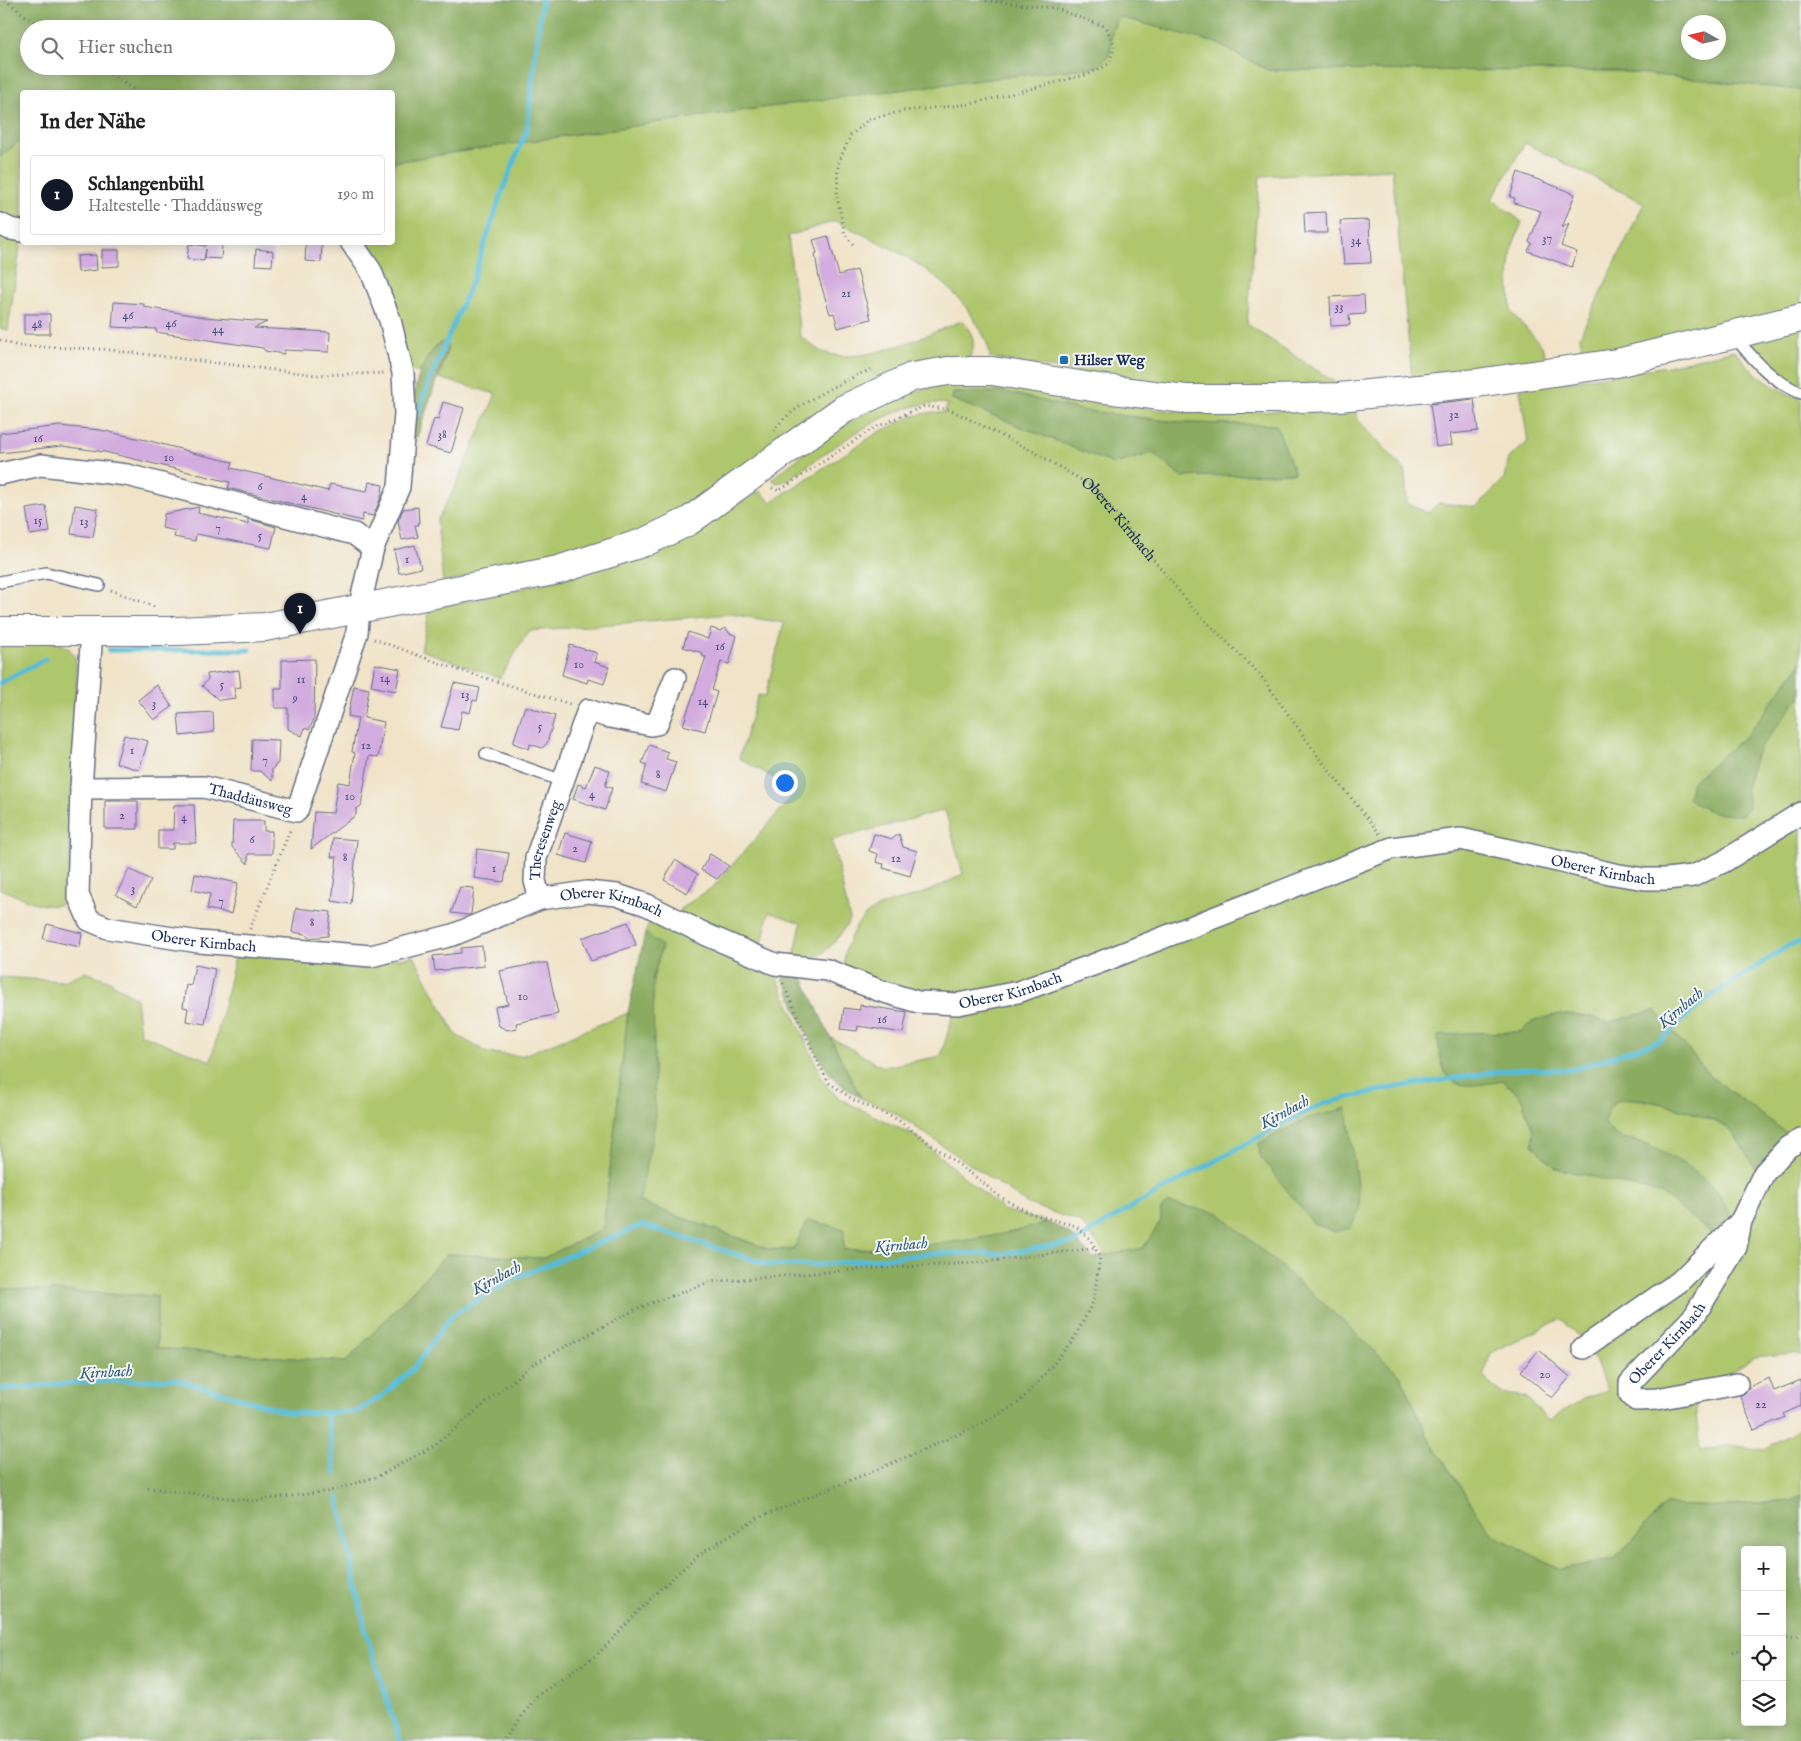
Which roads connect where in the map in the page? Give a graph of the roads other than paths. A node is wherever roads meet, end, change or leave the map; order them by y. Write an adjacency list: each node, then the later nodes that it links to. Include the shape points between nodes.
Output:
1 (0, 224): 2 (street)
2 (20, 231)
3 (353, 245): 8 (street, Thaddäusweg, via 371,271 390,320 402,373 405,414 399,487)
4 (1801, 318): 5 (main road)
5 (1734, 336): 6 (lane, via 1761,368); 11 (main road, via 1557,373 1339,397 1185,399 992,371 948,371 912,377 844,409 689,521 645,542 558,570)
6 (1801, 393)
7 (0, 474): 8 (street, via 41,465 127,475 354,534)
8 (373, 548): 11 (street, Thaddäusweg)
9 (0, 582): 10 (lane, via 46,573)
10 (99, 585)
11 (358, 621): 13 (main road, via 178,631); 17 (street, Thaddäusweg, via 297,811 204,786)
12 (0, 631): 13 (main road)
13 (92, 631): 17 (street, Oberer Kirnbach)
14 (675, 678): 16 (street, Theresenweg, via 657,724 604,716 588,710)
15 (486, 754): 16 (lane, Theresenweg)
16 (563, 781): 19 (street, Theresenweg, via 536,858 535,880)
17 (81, 788): 19 (street, Oberer Kirnbach, via 78,895 89,920 108,928 243,946 371,956 453,934)
18 (1801, 813): 19 (street, Oberer Kirnbach, via 1723,862 1693,876 1667,879 1614,874 1461,839 1392,848 1018,992 958,1004 918,1002 827,970 775,964 647,905 617,895 587,892)
19 (540, 900)
20 (1801, 1140): 21 (street, Oberer Kirnbach, via 1788,1147 1764,1173)
21 (1741, 1221): 22 (street, Oberer Kirnbach, via 1679,1282); 23 (street, Oberer Kirnbach, via 1736,1247 1694,1315 1630,1383 1630,1394 1636,1400 1657,1399)
22 (1583, 1348)
23 (1737, 1384)

